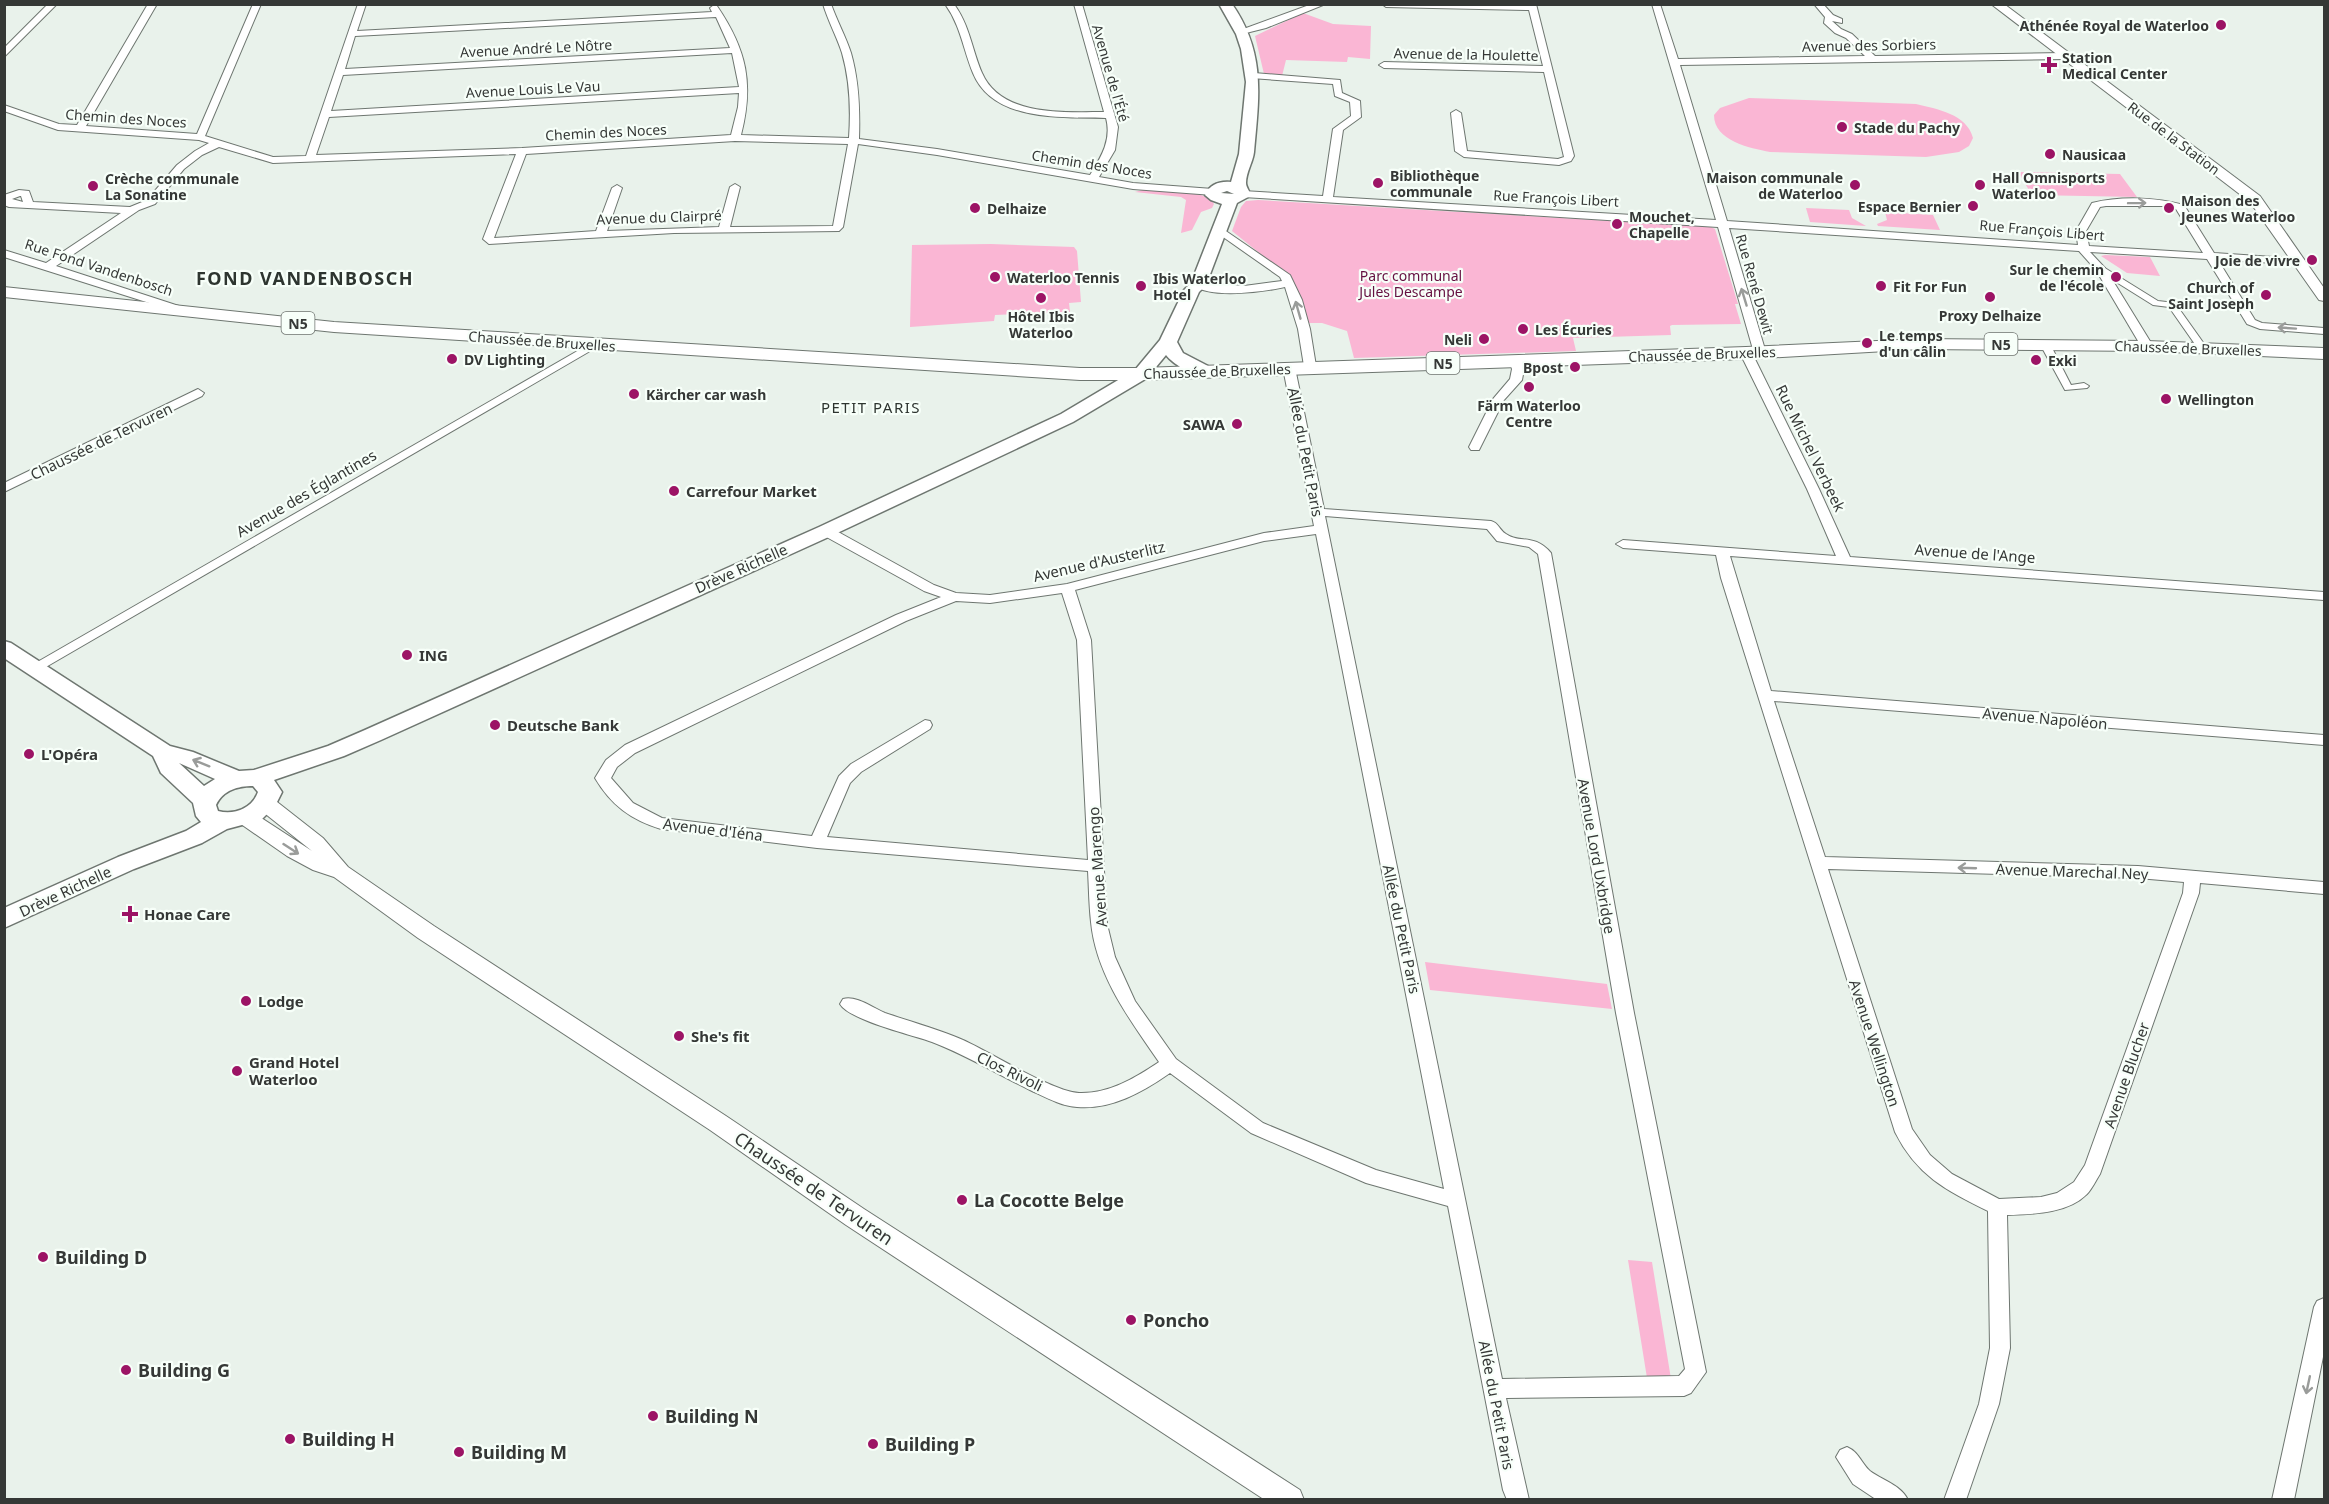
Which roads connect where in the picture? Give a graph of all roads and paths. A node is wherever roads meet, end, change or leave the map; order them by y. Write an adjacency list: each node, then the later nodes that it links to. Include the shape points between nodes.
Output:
1 (53, 4): 21 (street)
2 (153, 4): 34 (street)
3 (257, 4): 35 (street)
4 (362, 4): 19 (street)
5 (711, 4): 17 (street)
6 (827, 4): 37 (street, via 846,54 854,94)
7 (949, 4): 33 (street, via 965,30 978,74 990,94 1000,101 1024,109)
8 (1077, 4): 33 (street, Avenue de l'Été)
9 (1225, 4): 18 (main road)
10 (1386, 4): 15 (street)
11 (1656, 4): 24 (street, Rue René Dewit)
12 (1818, 4): 23 (street, via 1830,16 1827,21)
13 (1996, 4): 22 (street, Rue de la Station)
14 (1320, 5): 16 (street)
15 (1533, 6): 26 (street)
16 (1293, 9): 18 (street, via 1268,27)
17 (718, 14): 19 (street); 20 (street)
18 (1242, 31): 28 (main road)
19 (352, 34): 27 (street)
20 (734, 50): 27 (street, Avenue André Le Nôtre); 29 (street)
21 (4, 54)
22 (2064, 56): 23 (street, Avenue des Sorbiers); 55 (street, Rue de la Station, via 2255,199)
23 (1872, 58): 24 (street, Avenue des Sorbiers)
24 (1675, 62): 48 (street, Rue René Dewit)
25 (1384, 65): 26 (street, Avenue de la Houlette)
26 (1547, 69): 31 (street, via 1569,156 1564,161 1464,154 1460,151)
27 (339, 72): 32 (street)
28 (1254, 76): 44 (main road, via 1246,155 1239,179); 45 (street, via 1337,81 1338,94 1355,101 1356,117 1338,129)
29 (743, 90): 32 (street, Avenue Louis Le Vau); 36 (street)
30 (4, 108): 34 (street, Chemin des Noces, via 41,123)
31 (1456, 113)
32 (325, 114): 40 (street)
33 (1110, 115): 41 (street, Avenue de l'Été, via 1110,150)
34 (79, 130): 35 (street, Chemin des Noces)
35 (198, 136): 38 (street, Chemin des Noces); 47 (street, via 132,201)
36 (735, 138): 37 (street, Chemin des Noces); 39 (street, Chemin des Noces)
37 (855, 141): 41 (street, Chemin des Noces); 49 (street, Avenue du Clairpré, via 835,229)
38 (219, 143): 40 (street, Chemin des Noces, via 273,160); 47 (street, via 202,149 187,161 151,202)
39 (522, 151): 40 (street, Chemin des Noces); 51 (street, Avenue du Clairpré, via 489,241)
40 (310, 159)
41 (1092, 180): 44 (street, Chemin des Noces)
42 (735, 187): 49 (street)
43 (617, 188): 51 (street)
44 (1228, 193): 45 (street, Rue François Libert); 50 (main road, Drève Richelle); 59 (main road, via 1190,267)
45 (1328, 199): 48 (street, Rue François Libert)
46 (29, 204): 47 (street)
47 (132, 209): 56 (street)
48 (1722, 223): 52 (street, Rue François Libert); 69 (street, Rue René Dewit, one-way to 48)
49 (724, 229): 51 (street, Avenue du Clairpré)
50 (1220, 230): 58 (street, via 1285,275); 59 (main road, Drève Richelle)
51 (601, 233)
52 (2082, 247): 54 (street, Rue François Libert); 54 (street, one-way to 54, via 2081,231 2096,205 2166,203 2180,207); 57 (street)
53 (5, 254): 56 (street, Rue Fond Vandenbosch)
54 (2212, 256): 55 (street, Rue François Libert); 63 (street, one-way to 54, via 2260,326 2251,322)
55 (2299, 261): 61 (street, Rue de la Station)
56 (49, 266): 62 (street, Rue Fond Vandenbosch)
57 (2100, 268): 67 (street); 68 (street, via 2156,303 2172,305)
58 (1289, 282): 59 (street, via 1268,289); 72 (street, one-way to 58, via 1304,329)
59 (1195, 288): 64 (main road, Drève Richelle)
60 (4, 292): 62 (main road, Chaussée de Bruxelles / N5)
61 (2325, 297)
62 (184, 311): 66 (main road, Chaussée de Bruxelles / N5, via 334,327)
63 (2325, 330)
64 (1168, 342): 74 (main road, via 1180,361); 76 (main road, Drève Richelle)
65 (2045, 344): 67 (main road, Chaussée de Bruxelles / N5); 69 (main road, Chaussée de Bruxelles / N5, via 1921,344); 77 (street, via 2068,388)
66 (593, 345): 75 (main road, Chaussée de Bruxelles / N5); 91 (street, Avenue des Églantines)
67 (2147, 346): 68 (main road, Chaussée de Bruxelles / N5)
68 (2202, 348): 70 (main road, Chaussée de Bruxelles / N5)
69 (1753, 353): 71 (main road, Chaussée de Bruxelles / N5); 86 (street, Rue Michel Verbeek)
70 (2325, 354)
71 (1515, 361): 72 (main road, Chaussée de Bruxelles / N5); 80 (street, via 1516,380 1499,399)
72 (1310, 366): 73 (main road, Chaussée de Bruxelles / N5)
73 (1289, 368): 74 (main road, Chaussée de Bruxelles / N5); 82 (street, Allée du Petit Paris)
74 (1202, 370): 76 (main road, Chaussée de Bruxelles / N5)
75 (1080, 374): 76 (main road, Chaussée de Bruxelles / N5); 79 (main road, via 1098,384)
76 (1141, 374): 79 (main road, Drève Richelle)
77 (2084, 386)
78 (198, 393): 81 (street, Chaussée de Tervuren)
79 (1103, 398): 83 (main road, Drève Richelle, via 1050,427)
80 (1475, 447)
81 (4, 488)
82 (1320, 521): 87 (street, Avenue d'Austerlitz); 107 (street, Allée du Petit Paris); 110 (street, Avenue Lord Uxbridge, via 1491,525 1502,538 1533,544 1544,553 1624,1013 1696,1372 1684,1386)
83 (826, 531): 89 (street, Avenue d'Austerlitz, via 929,588); 96 (main road, Drève Richelle)
84 (1623, 544): 85 (street, Avenue de l'Ange)
85 (1722, 551): 86 (street, Avenue de l'Ange); 92 (street, Avenue Wellington)
86 (1844, 559): 88 (street, Avenue de l'Ange)
87 (1067, 588): 89 (street, Avenue d'Austerlitz, via 990,599); 100 (street, Avenue Marengo, via 1084,640)
88 (2325, 596)
89 (954, 597): 98 (street, Avenue d'Iéna, via 901,618 630,748 611,764 603,778 610,791 636,815 661,824)
90 (4, 648): 91 (main road, Chaussée de Tervuren)
91 (34, 668): 95 (main road, Chaussée de Tervuren)
92 (1765, 695): 94 (street, Avenue Napoléon); 99 (street, Avenue Wellington)
93 (925, 725): 98 (street, via 856,768 844,780)
94 (2325, 740)
95 (162, 752): 96 (main road, Chaussée de Tervuren, one-way to 95, via 185,757); 97 (main road, Chaussée de Tervuren, via 169,767)
96 (257, 788): 97 (main road); 97 (main road, via 218,787); 101 (street, Chaussée de Tervuren, via 331,857)
97 (219, 812): 101 (street, Chaussée de Tervuren, one-way to 101, via 320,866); 104 (main road, Drève Richelle, via 166,850 126,863)
98 (817, 842): 100 (street, Avenue d'Iéna)
99 (1818, 863): 102 (street, Avenue Marechal Ney, one-way to 99); 108 (street, Avenue Wellington, via 1904,1132 1923,1161 1945,1180)
100 (1095, 866): 106 (street, Avenue Marengo, via 1099,924 1107,957 1128,1004)
101 (341, 872): 113 (street, Chaussée de Tervuren, via 855,1217)
102 (2193, 877): 103 (street, Avenue Marechal Ney); 108 (street, Avenue Blucher, via 2093,1168 2081,1188 2062,1200)
103 (2325, 888)
104 (4, 919)
105 (849, 1004): 106 (street, Clos Rivoli, via 869,1017 949,1041 1075,1100 1116,1094)
106 (1170, 1064): 107 (street, Avenue Marengo, via 1257,1128 1373,1178)
107 (1455, 1200): 110 (street, Allée du Petit Paris)
108 (1997, 1207): 115 (street, via 2000,1348 1989,1404)
109 (2325, 1307): 116 (street, one-way to 116)
110 (1495, 1389): 112 (street, Allée du Petit Paris)
111 (1847, 1457): 114 (street, via 1861,1477)
112 (1515, 1496)
113 (1290, 1500)
114 (1897, 1500)
115 (1955, 1500)
116 (2283, 1500)

